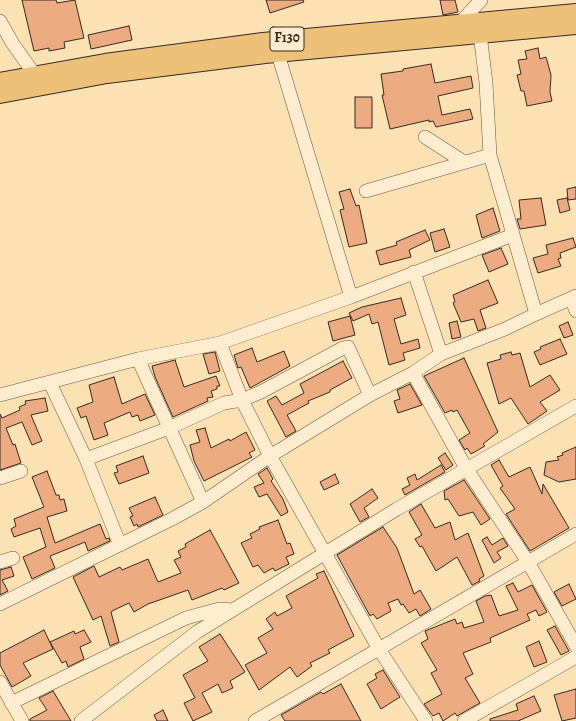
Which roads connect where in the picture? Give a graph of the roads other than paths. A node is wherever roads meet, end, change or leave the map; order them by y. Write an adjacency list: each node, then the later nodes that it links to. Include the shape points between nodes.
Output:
1 (481, 0): 4 (street)
2 (576, 12): 4 (main road, F130)
3 (0, 21): 8 (street)
4 (460, 23): 6 (main road, F130)
5 (576, 26): 7 (main road, F130)
6 (340, 34): 9 (main road); 11 (main road, F130, via 263,41)
7 (480, 34): 9 (main road, F130); 15 (street)
8 (4, 36): 11 (street)
9 (334, 49): 10 (main road, F130)
10 (278, 54): 13 (main road, F130, via 108,75); 20 (street)
11 (35, 74): 12 (main road, F130)
12 (0, 81)
13 (0, 95)
14 (425, 137): 16 (street)
15 (490, 155): 16 (street); 18 (street)
16 (464, 162): 17 (street)
17 (366, 191)
18 (513, 235): 19 (street); 23 (street)
19 (414, 272): 20 (street); 25 (street)
20 (351, 296): 24 (street)
21 (574, 297): 22 (street); 23 (street)
22 (576, 311)
23 (536, 314): 25 (street)
24 (220, 343): 26 (street); 31 (street)
25 (441, 354): 27 (street)
26 (138, 359): 28 (street); 33 (street)
27 (413, 373): 30 (street); 36 (street)
28 (50, 383): 29 (street); 35 (street)
29 (0, 395)
30 (370, 395): 31 (street, via 348,347); 34 (street)
31 (242, 400): 33 (street, via 224,403); 34 (street)
32 (576, 406): 36 (street)
33 (169, 428): 35 (street); 39 (street)
34 (270, 456): 39 (street); 42 (street)
35 (86, 459): 41 (street)
36 (466, 468): 42 (street); 45 (street)
37 (21, 471): 38 (street)
38 (0, 478)
39 (203, 502): 41 (street)
40 (576, 534): 45 (street)
41 (120, 545): 46 (street)
42 (325, 552): 47 (street); 49 (street)
43 (13, 558): 44 (street)
44 (0, 562)
45 (528, 562): 48 (street); 49 (street)
46 (0, 604)
47 (234, 610): 52 (street, via 219,609 186,618); 54 (street, via 197,632)
48 (576, 646)
49 (380, 649): 55 (street); 56 (street)
50 (576, 657): 57 (street)
51 (0, 682): 52 (street)
52 (12, 703): 53 (street)
53 (22, 721)
54 (81, 721)
55 (256, 721)
56 (426, 721)
57 (464, 721)

